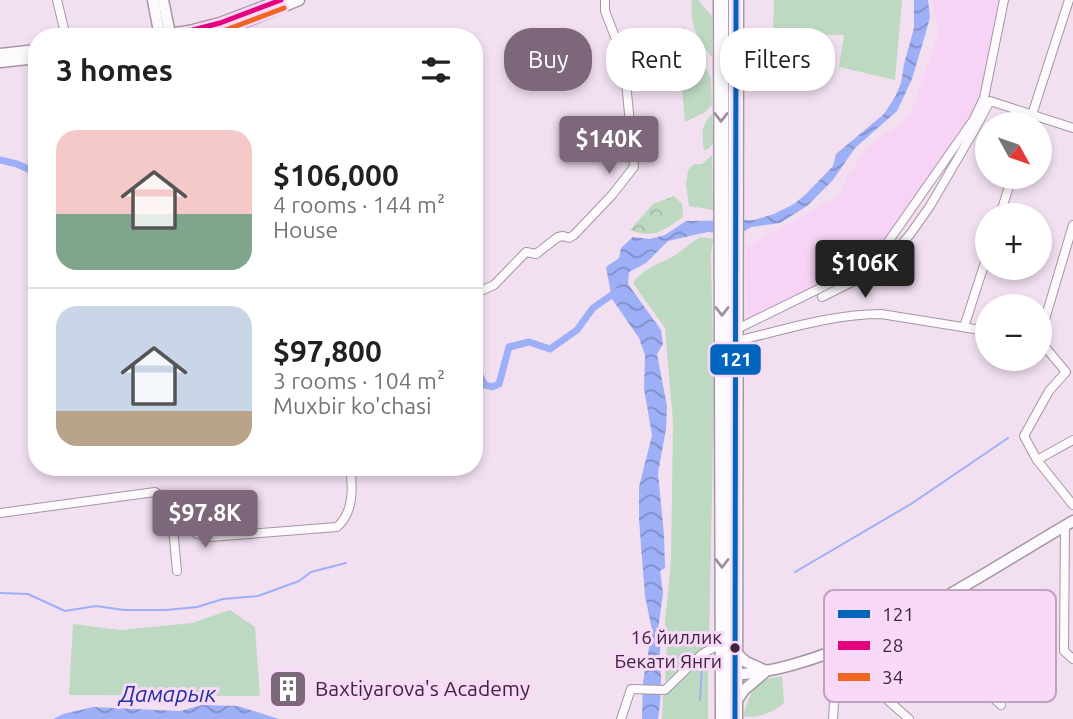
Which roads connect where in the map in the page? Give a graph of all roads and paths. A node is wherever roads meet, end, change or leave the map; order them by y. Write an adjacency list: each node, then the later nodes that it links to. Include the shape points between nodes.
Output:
1 (57, 0): 11 (street)
2 (153, 0): 12 (street)
3 (163, 0): 13 (street)
4 (281, 0): 14 (street)
5 (299, 0): 15 (street)
6 (605, 0): 30 (street, via 625,71 634,167 575,235 558,237 536,254 526,252 494,285)
7 (721, 0): 26 (highway, one-way to 26)
8 (736, 0): 26 (highway)
9 (1004, 0): 35 (street, via 984,98 974,119 881,252)
10 (1069, 0): 22 (street)
11 (64, 28)
12 (160, 28)
13 (162, 28)
14 (203, 28)
15 (230, 28)
16 (28, 51): 17 (street)
17 (0, 54)
18 (28, 59): 19 (street)
19 (0, 62)
20 (984, 112): 21 (street, via 990,102)
21 (1022, 112)
22 (1033, 112)
23 (1052, 121): 24 (street)
24 (1073, 128)
25 (975, 129): 32 (street, via 930,206 888,261)
26 (729, 206): 28 (highway)
27 (1073, 225): 31 (street)
28 (729, 243): 35 (highway); 44 (highway, one-way to 44)
29 (979, 280): 33 (street)
30 (483, 290)
31 (1052, 296)
32 (822, 297)
33 (964, 327): 34 (street); 35 (street, via 864,314)
34 (975, 329)
35 (740, 334): 44 (highway)
36 (1052, 353): 37 (street)
37 (1069, 370): 39 (street, via 1049,391 1024,436)
38 (1073, 440): 39 (street)
39 (1037, 460): 41 (street)
40 (352, 476): 43 (street, via 347,514 337,527 209,537 197,534)
41 (1073, 505)
42 (0, 513): 43 (street, via 155,492)
43 (179, 517): 46 (street, via 173,528)
44 (729, 521): 48 (highway, one-way to 48); 49 (highway)
45 (1069, 524): 47 (street); 51 (street, via 1064,651)
46 (177, 571)
47 (956, 590)
48 (722, 643): 53 (highway); 58 (street, via 702,654 665,690 633,689)
49 (735, 652): 52 (street); 53 (highway)
50 (824, 656): 52 (street)
51 (1073, 659)
52 (766, 671): 53 (street); 56 (street)
53 (729, 675): 56 (highway); 59 (highway)
54 (891, 702): 61 (street)
55 (998, 702): 57 (street)
56 (735, 703): 60 (highway)
57 (1001, 705)
58 (621, 719)
59 (723, 719)
60 (735, 719)
61 (909, 719)

